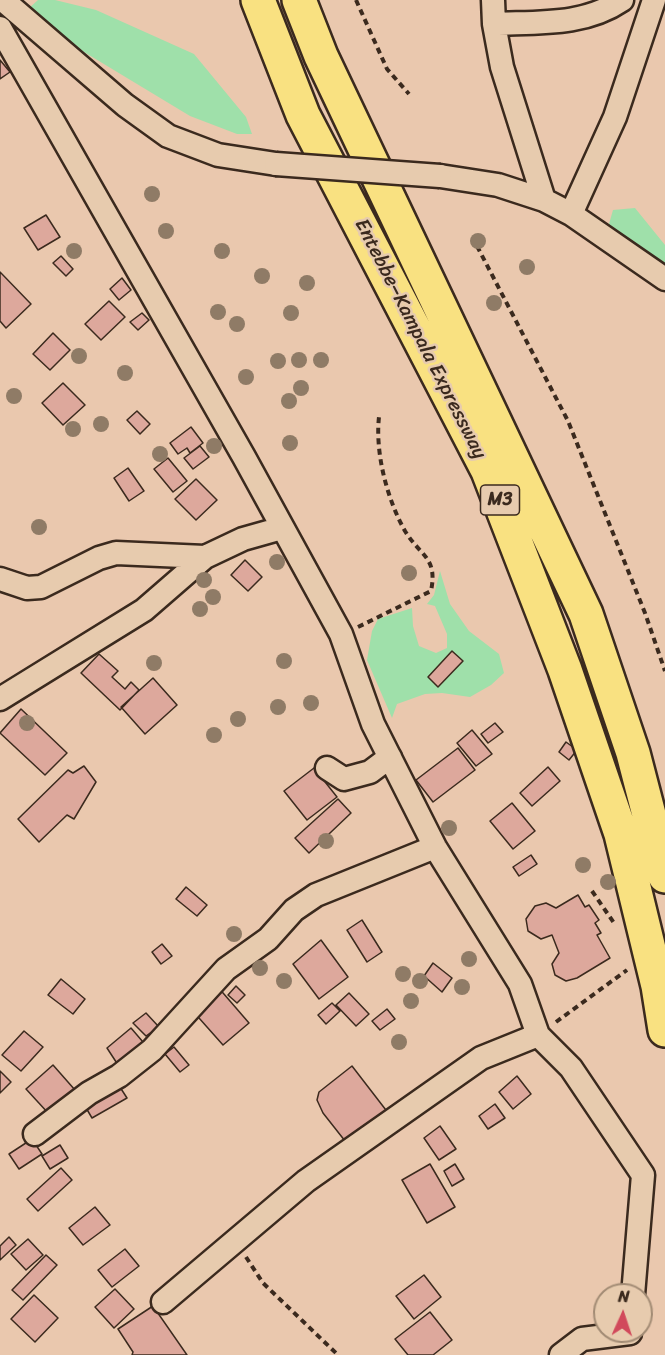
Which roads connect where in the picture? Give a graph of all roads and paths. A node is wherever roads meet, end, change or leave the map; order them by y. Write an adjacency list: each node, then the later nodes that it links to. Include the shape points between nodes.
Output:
1 (3, 0): 11 (street, bridge, via 125,105 168,136 218,155 276,164 440,176 498,185)
2 (258, 0): 29 (highway, Entebbe–Kampala Expressway / M3, via 303,115 488,471 566,670 621,834)
3 (299, 0): 25 (highway, Entebbe–Kampala Expressway / M3, via 321,56 586,614 633,753)
4 (356, 0): 10 (path, via 387,69)
5 (493, 0): 8 (street)
6 (622, 0): 8 (street, via 577,20)
7 (654, 0): 12 (street, via 615,117)
8 (494, 24): 11 (street, via 502,67)
9 (0, 28): 16 (street)
10 (409, 94)
11 (544, 200): 12 (street)
12 (571, 214): 14 (street)
13 (477, 246): 20 (path, via 568,421)
14 (665, 279)
15 (379, 417): 19 (path, via 379,448 390,493 406,531 433,565 434,577 431,591 422,597)
16 (282, 528): 17 (street, via 243,539); 19 (street)
17 (205, 557): 18 (street, via 116,553 41,587 27,588); 21 (street, via 144,610)
18 (0, 579)
19 (341, 634): 22 (street, via 373,724)
20 (665, 671)
21 (0, 699)
22 (390, 757): 23 (street, via 370,772 344,779); 24 (street)
23 (327, 768)
24 (435, 847): 30 (street, via 519,984); 31 (street, via 316,895 294,910 268,939 226,969 152,1050)
25 (665, 876)
26 (592, 891): 27 (path)
27 (617, 927)
28 (633, 963): 30 (path)
29 (665, 1030)
30 (538, 1035): 32 (street, via 481,1058 306,1181); 33 (street, via 571,1068 643,1175)
31 (35, 1134)
32 (238, 1240): 34 (street); 36 (path, via 263,1283)
33 (634, 1283)
34 (163, 1302)
35 (593, 1340): 37 (street, via 582,1340)
36 (338, 1355)
37 (561, 1355)

